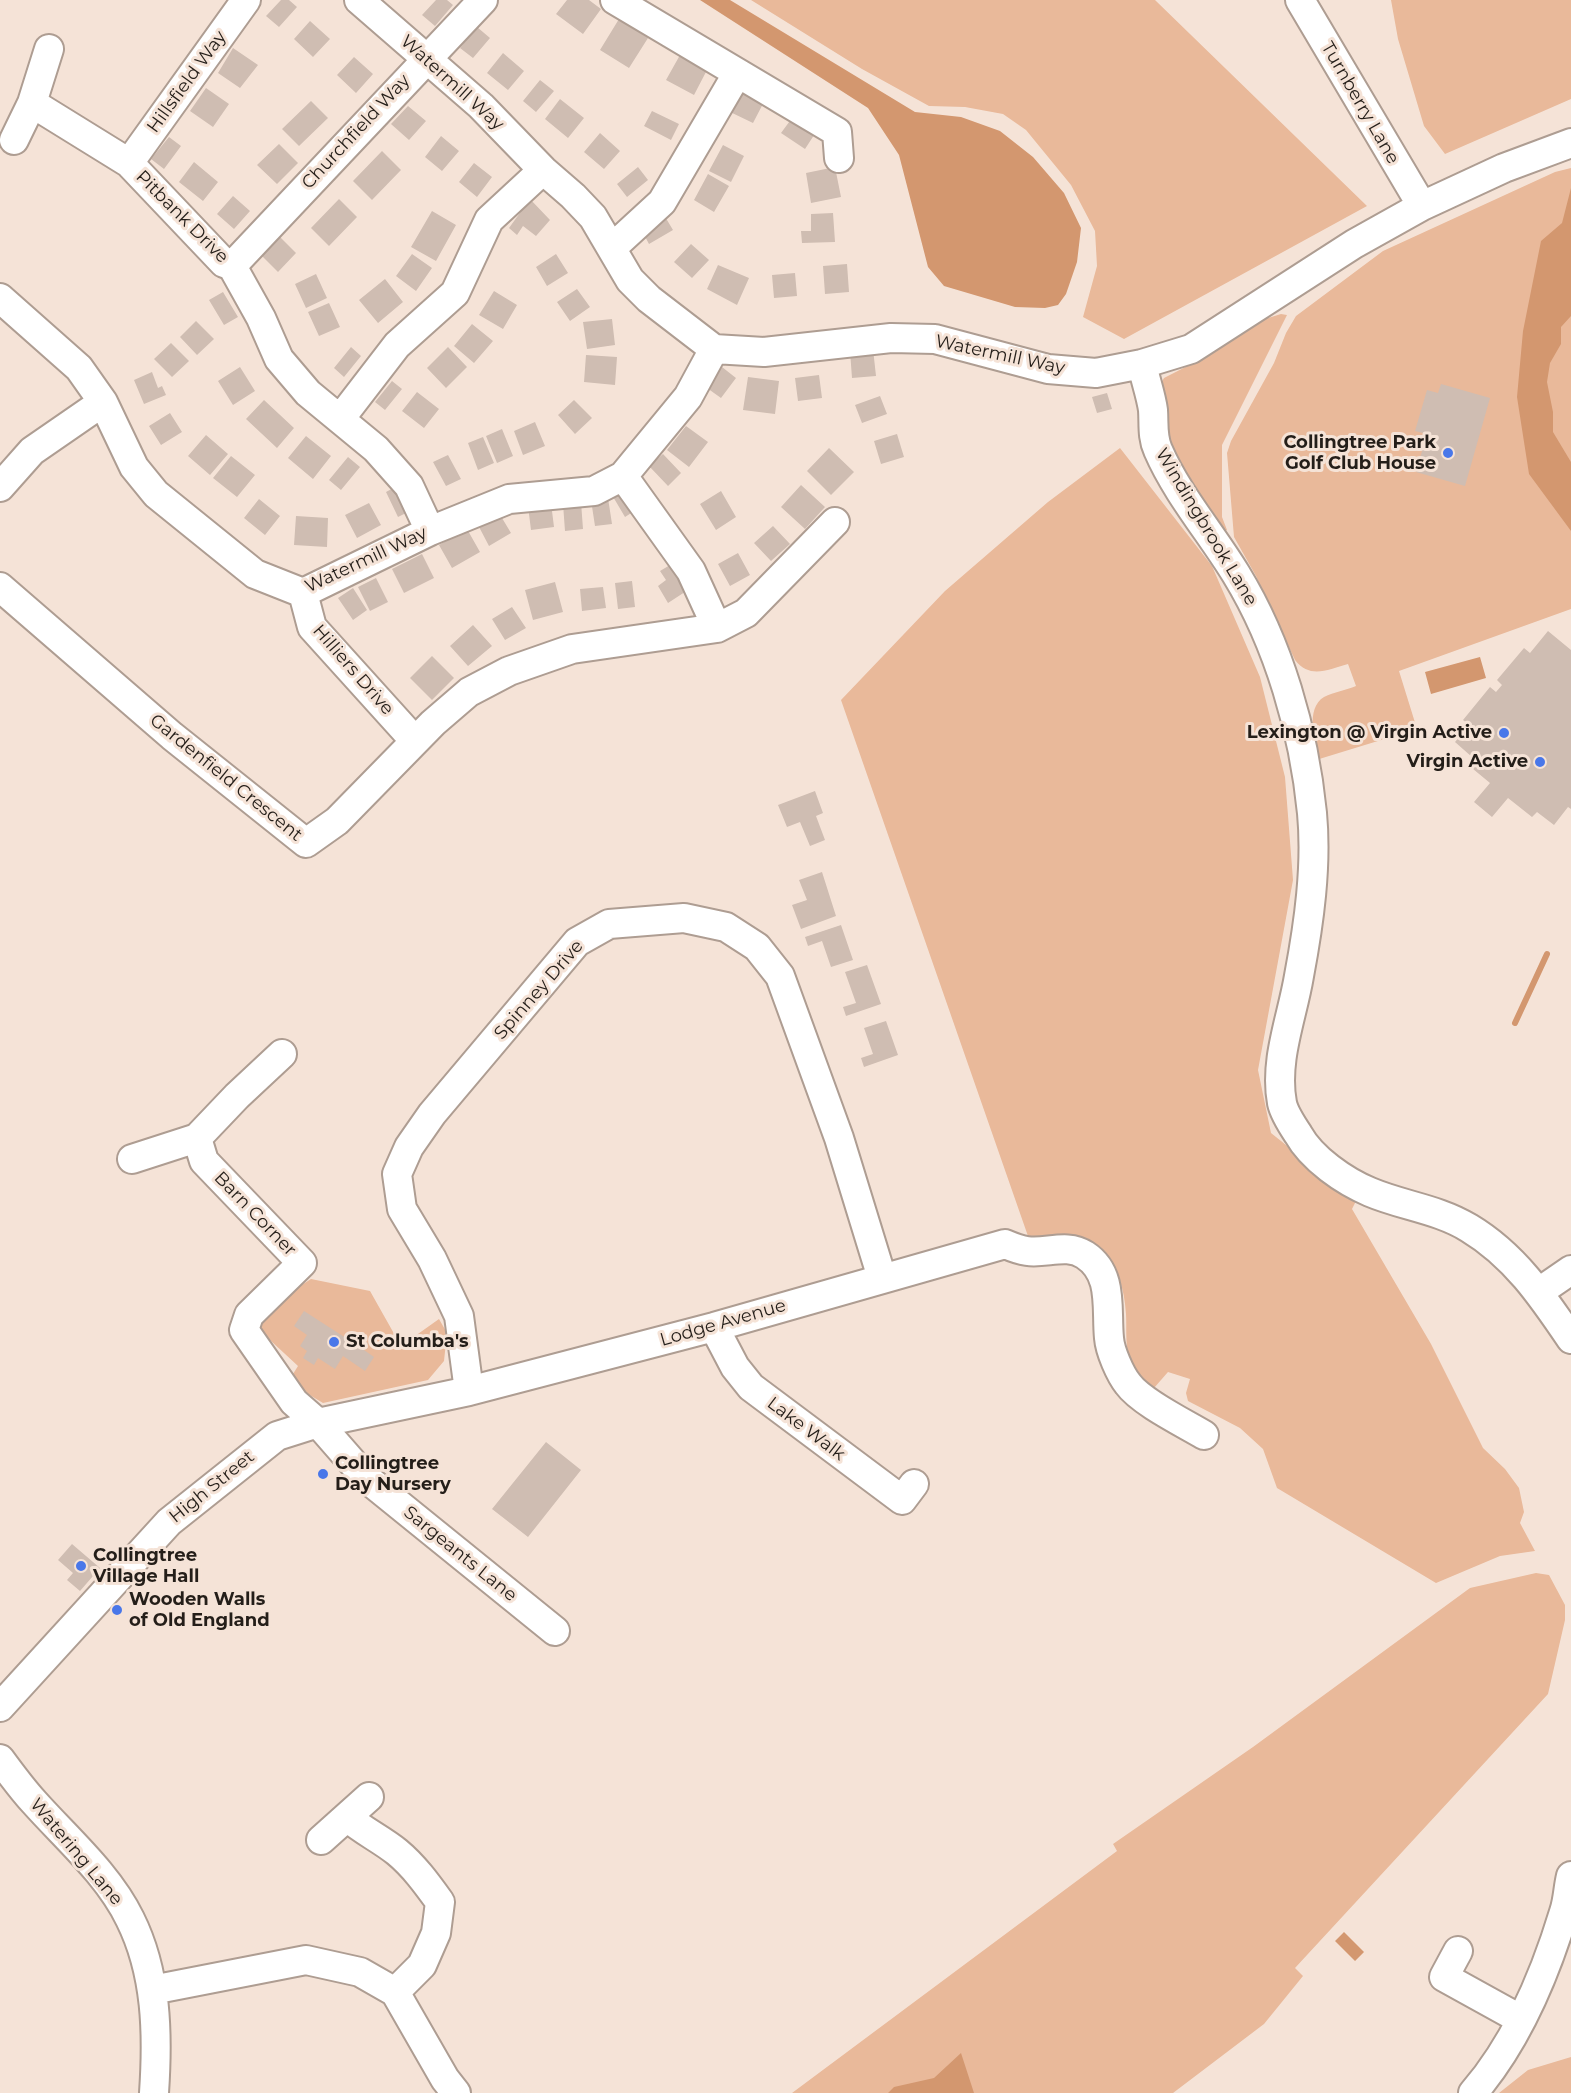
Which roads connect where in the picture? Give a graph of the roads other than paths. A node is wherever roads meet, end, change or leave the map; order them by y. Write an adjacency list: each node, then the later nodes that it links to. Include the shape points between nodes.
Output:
1 (246, 0): 13 (street, Hillsfield Way)
2 (360, 0): 7 (street, Watermill Way)
3 (483, 0): 7 (street, Churchfield Way)
4 (615, 0): 8 (street)
5 (1300, 0): 15 (street, Turnberry Lane)
6 (49, 49): 9 (street)
7 (425, 59): 14 (street, Watermill Way, via 481,106); 17 (street, Churchfield Way)
8 (736, 74): 12 (street, via 837,132); 16 (street, via 662,202)
9 (32, 103): 10 (street); 13 (street, Pitbank Drive)
10 (14, 140)
11 (1571, 143): 15 (street, via 1504,168)
12 (839, 158)
13 (129, 163): 17 (street, Pitbank Drive, via 224,263)
14 (543, 170): 16 (street, Watermill Way, via 593,217); 22 (street, via 489,220 455,293 397,345)
15 (1422, 206): 20 (street, via 1354,244 1191,349)
16 (613, 248): 19 (street, Watermill Way, via 630,280)
17 (232, 266): 22 (street, Pitbank Drive, via 279,359 308,393)
18 (0, 298): 21 (street, Watermill Way, via 79,368)
19 (714, 350): 20 (street, Watermill Way, via 764,352 891,338 935,339 1048,369 1096,373); 23 (street, Watermill Way, via 687,397)
20 (1142, 364): 36 (street, Windingbrook Lane, via 1157,448 1239,578 1258,617 1288,697 1306,768 1312,815 1310,897 1299,976 1279,1067 1282,1106 1300,1138 1329,1167 1370,1192 1429,1209 1468,1227 1503,1251)
21 (103, 402): 24 (street, via 32,451); 28 (street, Watermill Way, via 134,467 156,494 255,574)
22 (340, 419): 26 (street, Pitbank Drive, via 376,449 409,486)
23 (623, 476): 26 (street, Watermill Way, via 594,491 509,499); 29 (street, via 691,571)
24 (0, 487)
25 (835, 522): 29 (street, Gardenfield Crescent, via 746,613)
26 (430, 531): 28 (street, Watermill Way)
27 (0, 587): 30 (street, Gardenfield Crescent, via 172,736 306,843 337,821)
28 (303, 593): 30 (street, Hilliers Drive, via 312,627)
29 (717, 628): 30 (street, Gardenfield Crescent, via 572,649 509,671 469,692)
30 (415, 741)
31 (282, 1054): 32 (street)
32 (197, 1138): 33 (street); 40 (street, Barn Corner, via 204,1161 302,1263 249,1315 244,1330 294,1402)
33 (132, 1159)
34 (1571, 1270): 36 (street)
35 (882, 1278): 37 (street, Lodge Avenue); 39 (street, Spinney Drive, via 839,1138 780,976 757,947 726,927 684,918 609,924 577,942 554,969 432,1114 409,1147 397,1174 402,1209 459,1316); 41 (street, Lodge Avenue, via 1005,1244 1028,1251 1055,1249 1084,1254 1099,1267 1107,1290 1109,1338 1128,1385)
36 (1539, 1292): 38 (street, Windingbrook Lane)
37 (714, 1327): 39 (street, Lodge Avenue); 42 (street, Lake Walk, via 735,1367 751,1387 902,1500)
38 (1571, 1339)
39 (469, 1391): 40 (street, Lodge Avenue)
40 (318, 1423): 43 (street, Sargeants Lane, via 366,1478); 44 (street, High Street, via 291,1430 266,1443 169,1522)
41 (1204, 1435)
42 (914, 1484)
43 (555, 1631)
44 (0, 1707)
45 (0, 1760): 52 (street, Watering Lane, via 125,1910 143,1951)
46 (369, 1797): 47 (street)
47 (347, 1817): 48 (street); 53 (street, via 363,1832 396,1851 440,1902 436,1933 423,1965)
48 (321, 1840)
49 (1571, 1876): 50 (street)
50 (1568, 1910): 54 (street)
51 (1458, 1951): 54 (street, via 1444,1977)
52 (152, 1990): 53 (street, via 306,1960 360,1972); 55 (street, Watering Lane, via 158,2039)
53 (395, 1992): 56 (street)
54 (1520, 2019): 57 (street, via 1489,2074)
55 (154, 2093)
56 (456, 2093)
57 (1473, 2093)

